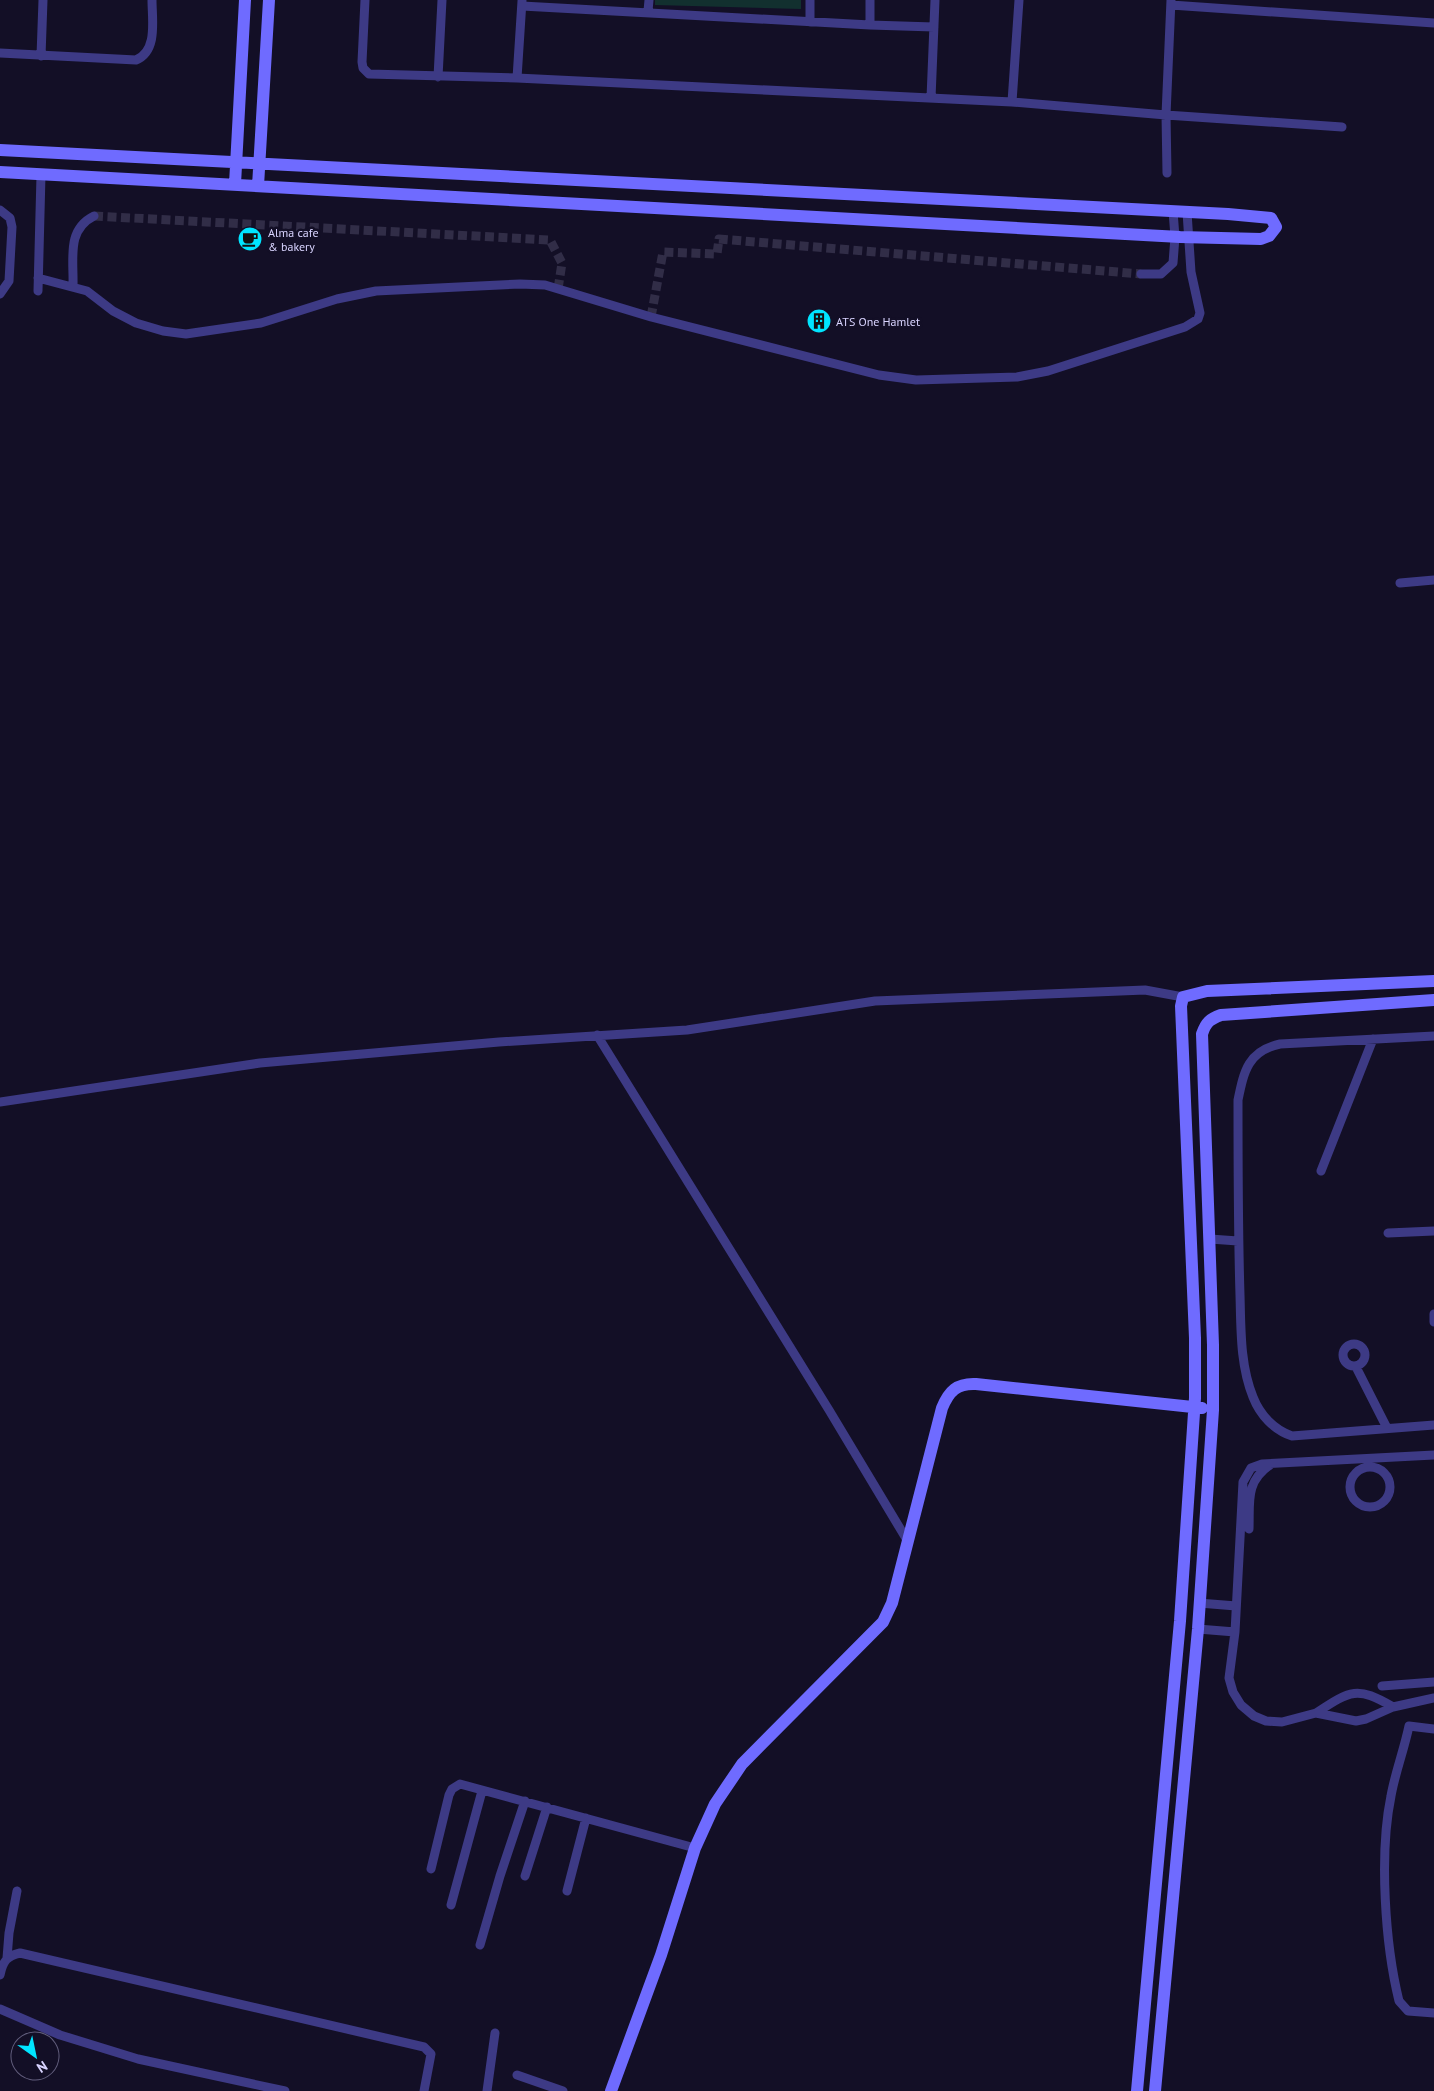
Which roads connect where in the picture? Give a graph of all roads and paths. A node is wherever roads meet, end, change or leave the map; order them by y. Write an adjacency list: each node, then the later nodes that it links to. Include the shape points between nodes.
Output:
1 (43, 0): 21 (street)
2 (152, 0): 21 (street, via 152,41 144,56 127,60)
3 (245, 0): 29 (street)
4 (269, 0): 30 (street)
5 (365, 0): 22 (street, via 362,62 366,72)
6 (442, 0): 22 (street)
7 (648, 0): 15 (street)
8 (810, 0): 16 (street)
9 (870, 0): 18 (street)
10 (935, 0): 19 (street)
11 (1019, 0): 25 (street)
12 (522, 3): 14 (street); 23 (street)
13 (1171, 3): 17 (street); 26 (street)
14 (589, 4): 15 (street)
15 (648, 11): 16 (street)
16 (810, 22): 18 (street)
17 (1434, 23)
18 (870, 25): 19 (street)
19 (934, 26): 24 (street)
20 (0, 53): 21 (street)
21 (41, 56)
22 (438, 77): 23 (street)
23 (517, 78): 24 (street)
24 (931, 98): 25 (street)
25 (1012, 102): 26 (street)
26 (1166, 115): 27 (street); 32 (street)
27 (1342, 127)
28 (0, 150): 29 (street)
29 (236, 161): 30 (street); 34 (street)
30 (260, 162): 35 (street); 37 (street)
31 (0, 172): 33 (street)
32 (1167, 172)
33 (41, 175): 34 (street); 43 (street)
34 (235, 184): 35 (street)
35 (258, 186): 40 (street)
36 (0, 210): 46 (street, via 10,218 12,227 8,282)
37 (1173, 211): 38 (street); 40 (street)
38 (1187, 212): 41 (street); 41 (street, via 1265,216 1271,218 1276,227 1269,236 1261,239)
39 (94, 216): 44 (street, via 77,230)
40 (1175, 237): 41 (street); 42 (street, via 1170,268 1161,274)
41 (1189, 238): 44 (street, via 1190,272 1200,313 1198,320 1057,368 1017,377 916,380 879,375 651,317 545,285 376,291 337,299 261,323 186,334 136,323 113,311 87,291)
42 (1141, 274)
43 (38, 278): 44 (street); 45 (street)
44 (74, 287)
45 (38, 291)
46 (0, 294)
47 (1434, 580): 48 (street)
48 (1400, 583)
49 (1434, 981): 50 (street, via 1207,991)
50 (1183, 997): 52 (street, via 1145,990 876,1001 729,1025); 64 (street, via 1195,1338)
51 (1434, 1000): 59 (street, via 1221,1015 1205,1024 1202,1034)
52 (596, 1035): 55 (street, via 260,1063); 75 (street)
53 (1434, 1036): 54 (street)
54 (1372, 1039): 56 (street); 60 (street, via 1280,1044 1254,1056 1238,1100)
55 (0, 1102)
56 (1320, 1171)
57 (1434, 1231): 58 (street)
58 (1388, 1233)
59 (1210, 1239): 60 (street); 65 (street)
60 (1238, 1241): 67 (street, via 1242,1353 1253,1398 1268,1421 1279,1432 1292,1436)
61 (1434, 1314): 62 (street)
62 (1434, 1322)
63 (1356, 1366): 67 (street)
64 (1185, 1406): 65 (street); 75 (street, via 976,1384 953,1388 942,1408); 108 (street, via 1180,1621)
65 (1213, 1410): 76 (street)
66 (1434, 1424): 67 (street)
67 (1387, 1428)
68 (1434, 1455): 69 (street)
69 (1385, 1458): 70 (street); 73 (street)
70 (1351, 1459): 71 (street); 72 (street)
71 (1272, 1463): 74 (street, via 1255,1477 1251,1489); 77 (street, via 1251,1468 1243,1482)
72 (1358, 1470): 73 (street, via 1369,1466); 73 (street, via 1351,1478 1351,1495 1358,1504 1369,1508 1385,1500 1390,1490 1388,1478)
73 (1381, 1470)
74 (1249, 1529)
75 (907, 1540): 90 (street, via 892,1603 883,1622 742,1764 715,1804)
76 (1199, 1603): 77 (street); 78 (street)
77 (1236, 1606): 79 (street)
78 (1198, 1629): 79 (street); 109 (street)
79 (1235, 1632): 84 (street, via 1230,1678 1233,1692 1241,1705 1266,1721 1282,1722)
80 (1434, 1682): 81 (street)
81 (1382, 1686)
82 (1434, 1698): 83 (street)
83 (1393, 1707): 84 (street, via 1366,1720 1356,1721); 84 (street, via 1363,1693 1346,1695)
84 (1316, 1713)
85 (1434, 1729): 100 (street, via 1409,1726 1390,1798 1386,1917 1399,2001 1408,2011)
86 (482, 1791): 87 (street); 91 (street, via 460,1784 452,1788); 95 (street)
87 (525, 1801): 88 (street); 96 (street)
88 (547, 1807): 89 (street); 92 (street)
89 (586, 1818): 90 (street); 94 (street)
90 (695, 1848): 107 (street, via 661,1955)
91 (431, 1869)
92 (525, 1876)
93 (17, 1891): 97 (street)
94 (567, 1891)
95 (451, 1905)
96 (480, 1946)
97 (7, 1958): 98 (street); 104 (street, via 20,1953 424,2047 431,2054)
98 (0, 1975)
99 (0, 2009): 103 (street, via 60,2034 138,2059)
100 (1434, 2013)
101 (495, 2033): 105 (street)
102 (517, 2075): 106 (street)
103 (284, 2091)
104 (424, 2091)
105 (487, 2091)
106 (564, 2091)
107 (611, 2091)
108 (1137, 2091)
109 (1155, 2091)

